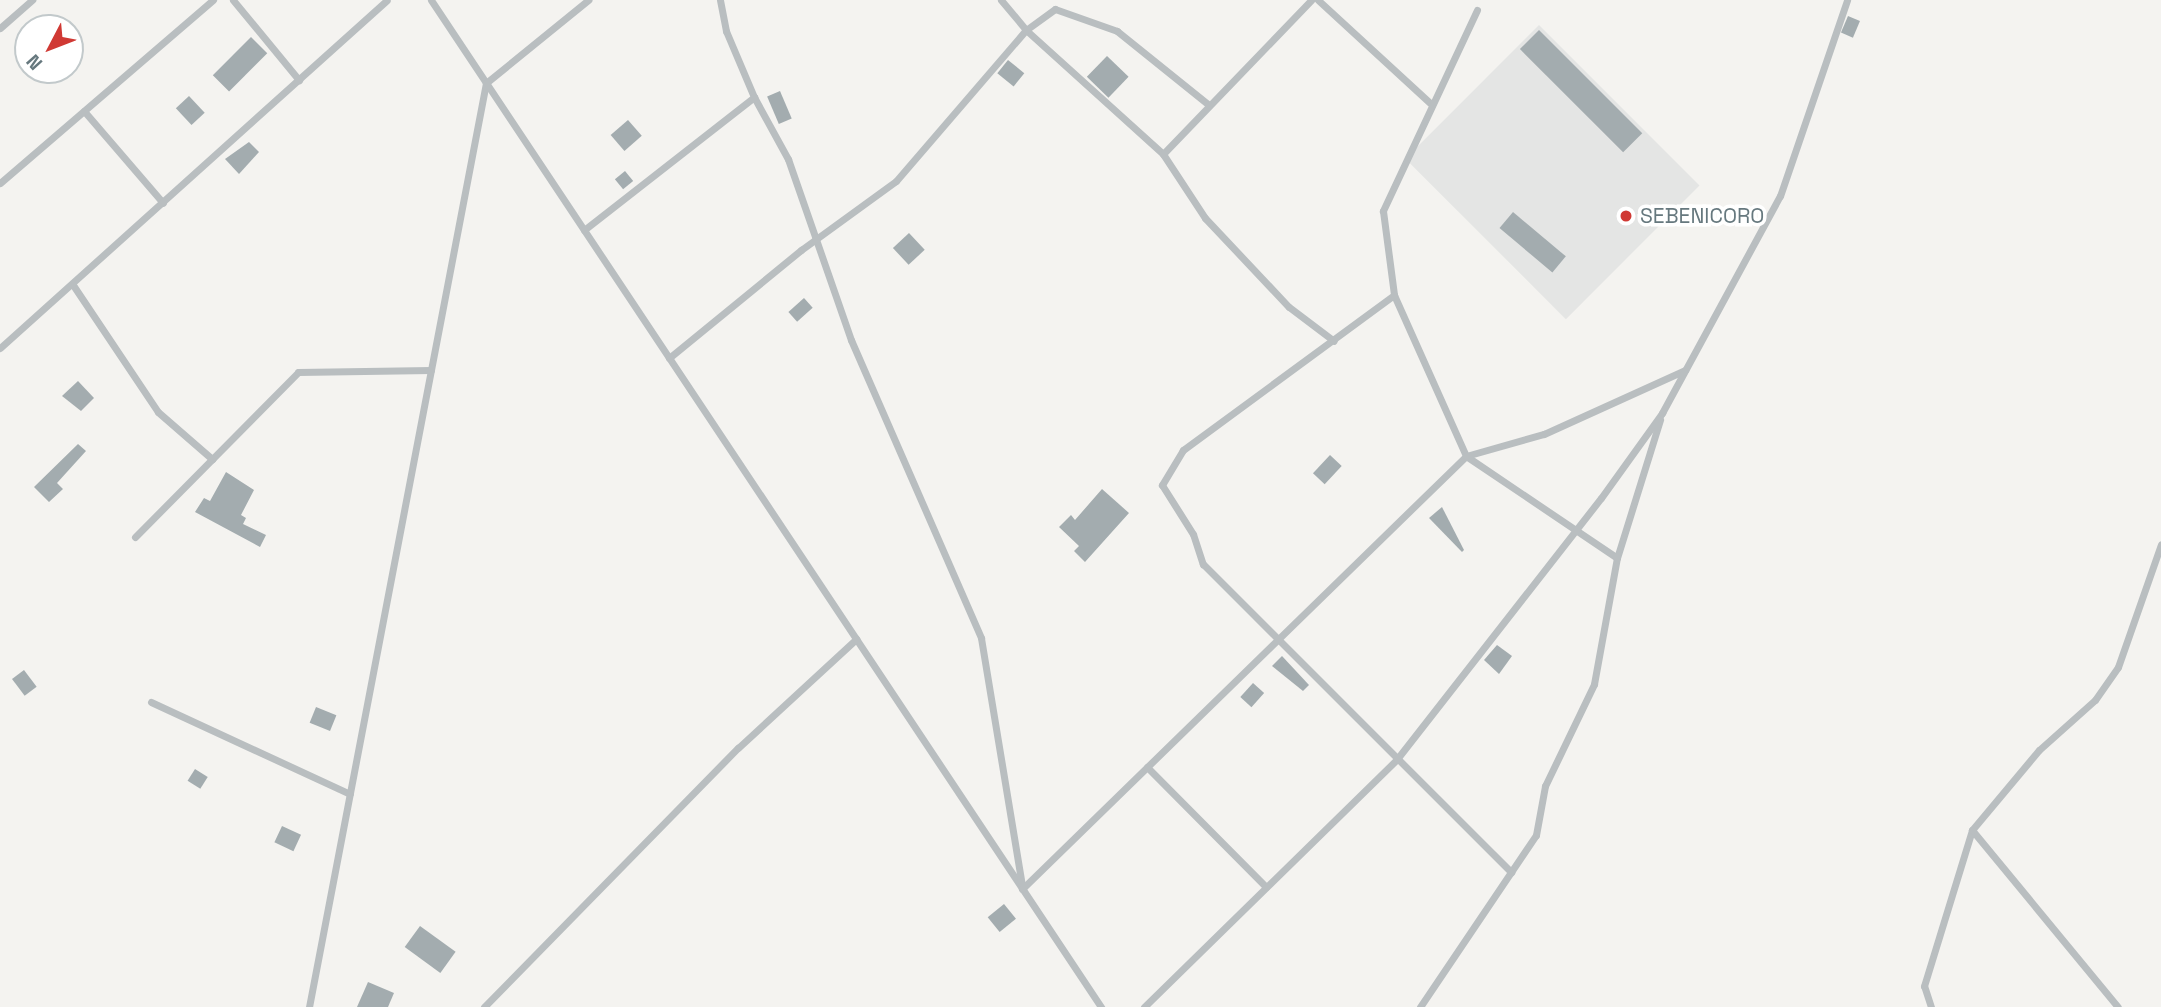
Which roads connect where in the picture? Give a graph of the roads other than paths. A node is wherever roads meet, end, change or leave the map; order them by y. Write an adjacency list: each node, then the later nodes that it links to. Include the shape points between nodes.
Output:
1 (32, 0): 13 (street)
2 (213, 0): 20 (street)
3 (233, 0): 15 (street)
4 (387, 0): 15 (street)
5 (431, 0): 16 (street)
6 (588, 0): 16 (street)
7 (720, 0): 17 (street, via 726,31)
8 (1001, 0): 14 (street)
9 (1311, 0): 19 (street)
10 (1318, 0): 18 (street)
11 (1847, 0): 31 (street, via 1780,196)
12 (1477, 10): 18 (street)
13 (0, 28)
14 (1026, 30): 19 (street, via 1055,9 1117,31); 21 (street); 25 (street, via 919,159 872,201)
15 (299, 80): 23 (street)
16 (486, 83): 24 (street); 32 (street)
17 (754, 97): 24 (street); 25 (street, via 788,159)
18 (1430, 103): 27 (street, via 1382,211)
19 (1209, 106): 21 (street)
20 (84, 111): 22 (street); 23 (street)
21 (1163, 154): 28 (street, via 1205,218 1289,307)
22 (0, 183)
23 (163, 203): 26 (street)
24 (584, 230): 30 (street)
25 (819, 238): 30 (street); 49 (street, via 851,340 981,638)
26 (74, 285): 29 (street); 35 (street, via 158,412)
27 (1394, 295): 28 (street); 34 (street)
28 (1334, 341): 41 (street, via 1183,450 1162,485 1193,534 1203,564)
29 (0, 348)
30 (669, 358): 40 (street)
31 (1686, 369): 33 (street); 34 (street, via 1544,434)
32 (431, 370): 35 (street, via 298,372); 45 (street)
33 (1662, 413): 36 (street); 39 (street)
34 (1466, 456): 36 (street); 41 (street)
35 (212, 459): 37 (street)
36 (1576, 530): 39 (street); 43 (street)
37 (135, 537)
38 (2161, 544): 46 (street, via 2118,667 2095,700 2039,750)
39 (1617, 558): 47 (street, via 1594,684 1545,786 1536,835)
40 (856, 639): 49 (street); 51 (street, via 738,748)
41 (1278, 639): 43 (street); 44 (street)
42 (151, 702): 45 (street)
43 (1397, 758): 47 (street); 48 (street)
44 (1147, 767): 48 (street); 49 (street)
45 (350, 794): 50 (street)
46 (1972, 830): 55 (street, via 1924,986); 56 (street)
47 (1511, 872): 54 (street)
48 (1266, 887): 53 (street)
49 (1022, 889): 52 (street)
50 (309, 1007)
51 (484, 1007)
52 (1101, 1007)
53 (1144, 1007)
54 (1420, 1007)
55 (1931, 1007)
56 (2118, 1007)

